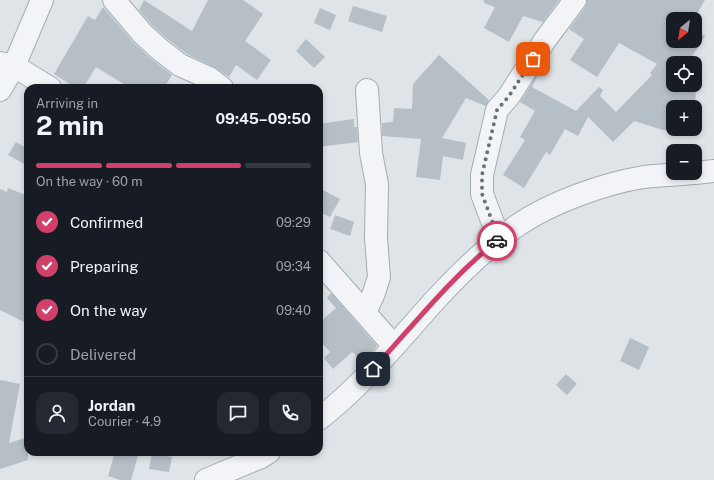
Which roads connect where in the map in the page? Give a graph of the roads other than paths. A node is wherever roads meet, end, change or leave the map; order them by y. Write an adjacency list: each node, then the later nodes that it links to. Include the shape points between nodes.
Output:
1 (42, 0): 4 (street)
2 (114, 0): 6 (street, via 158,48 180,65)
3 (575, 0): 12 (street, via 497,110 482,175 482,194)
4 (7, 64): 5 (street); 7 (street)
5 (43, 84)
6 (217, 84)
7 (0, 90)
8 (367, 90): 14 (street, via 371,153 377,184 378,277)
9 (714, 171): 10 (street)
10 (702, 172)
11 (666, 175): 12 (street, via 643,177 601,187 551,207 518,225)
12 (499, 240): 15 (street, via 462,272)
13 (323, 265): 14 (street)
14 (365, 312): 15 (street)
15 (394, 346): 16 (street, via 363,381)
16 (323, 416)
17 (262, 456): 18 (street)
18 (206, 480)

